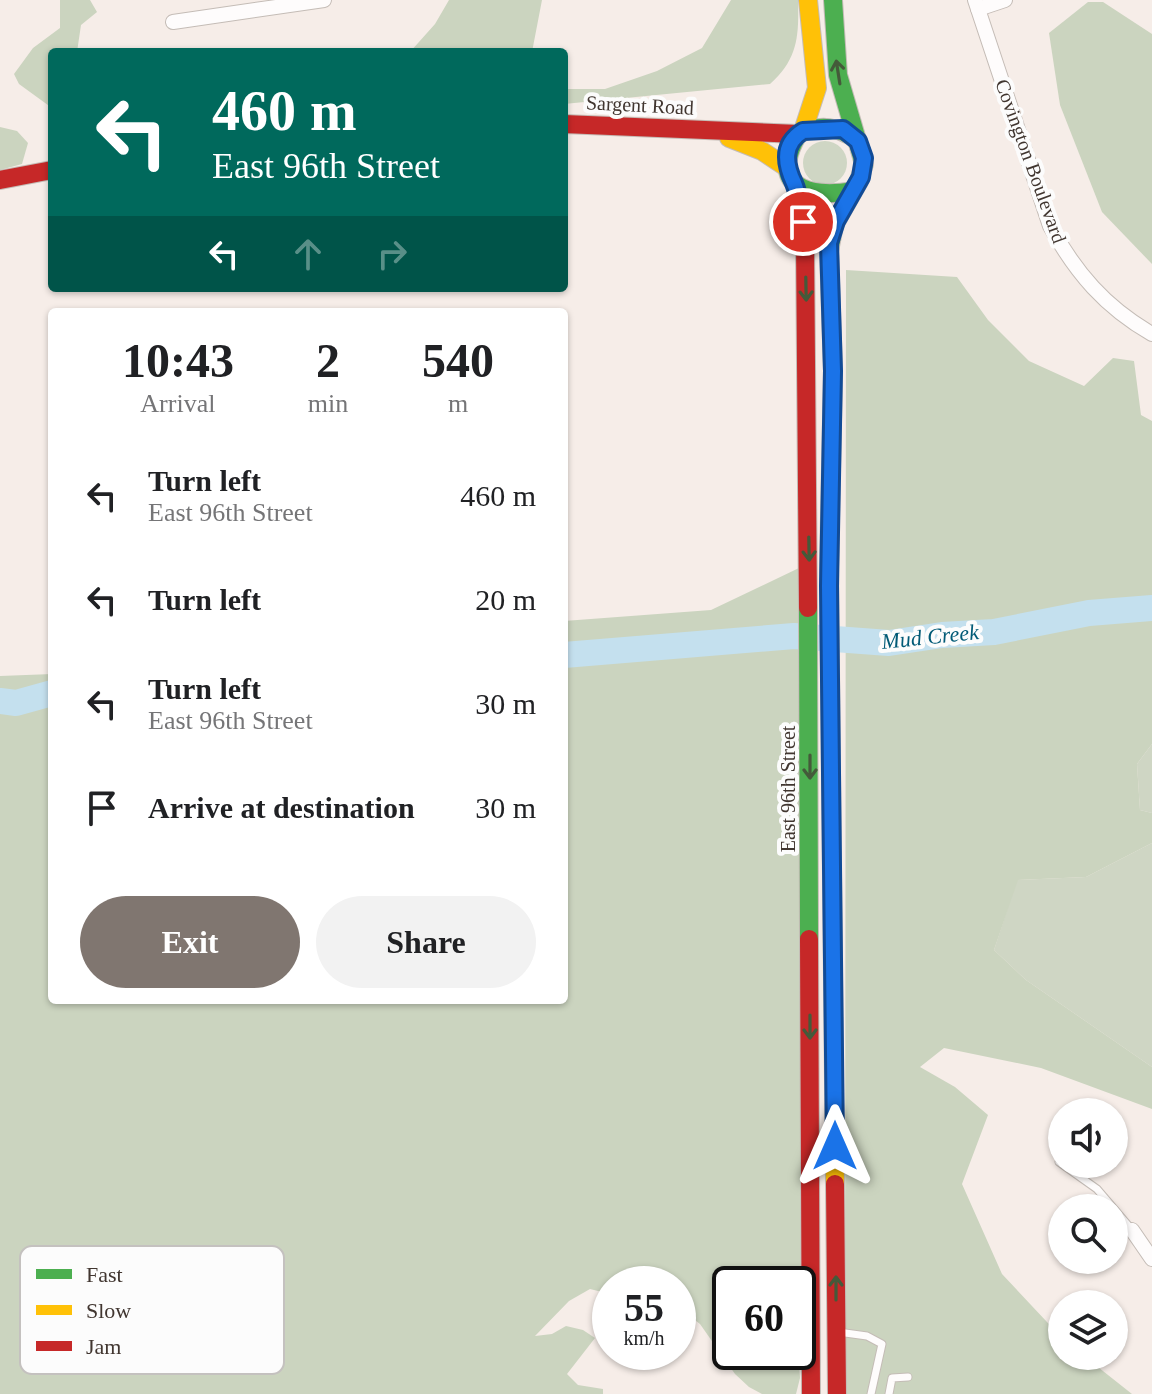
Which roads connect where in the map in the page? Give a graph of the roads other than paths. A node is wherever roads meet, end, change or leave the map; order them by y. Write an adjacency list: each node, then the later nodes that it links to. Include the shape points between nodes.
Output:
1 (324, 0): 6 (street)
2 (808, 0): 9 (main road, East 96th Street, via 818,82)
3 (833, 0): 10 (main road, one-way to 3, via 838,75)
4 (1005, 0): 5 (street)
5 (977, 4): 15 (street, Covington Boulevard, via 1050,226 1096,293)
6 (173, 22)
7 (568, 124): 8 (main road, Sargent Road, via 648,124)
8 (714, 132): 9 (main road, Sargent Road); 12 (main road, Sargent Road, via 762,151)
9 (800, 132): 10 (main road, via 843,129); 12 (main road, East 96th Street, via 787,151)
10 (858, 141): 14 (main road, via 863,171)
11 (48, 171): 13 (main road)
12 (790, 176): 14 (main road, via 821,197); 21 (main road, East 96th Street, one-way to 21, via 806,261)
13 (0, 180)
14 (853, 191): 19 (main road, one-way to 14, via 829,243)
15 (1152, 334)
16 (1082, 1178): 17 (lane)
17 (1132, 1230): 18 (street)
18 (1152, 1259)
19 (836, 1332): 22 (main road); 23 (lane, via 882,1344)
20 (908, 1377): 24 (lane, via 892,1378)
21 (811, 1394)
22 (837, 1394)
23 (871, 1394)
24 (889, 1394)

